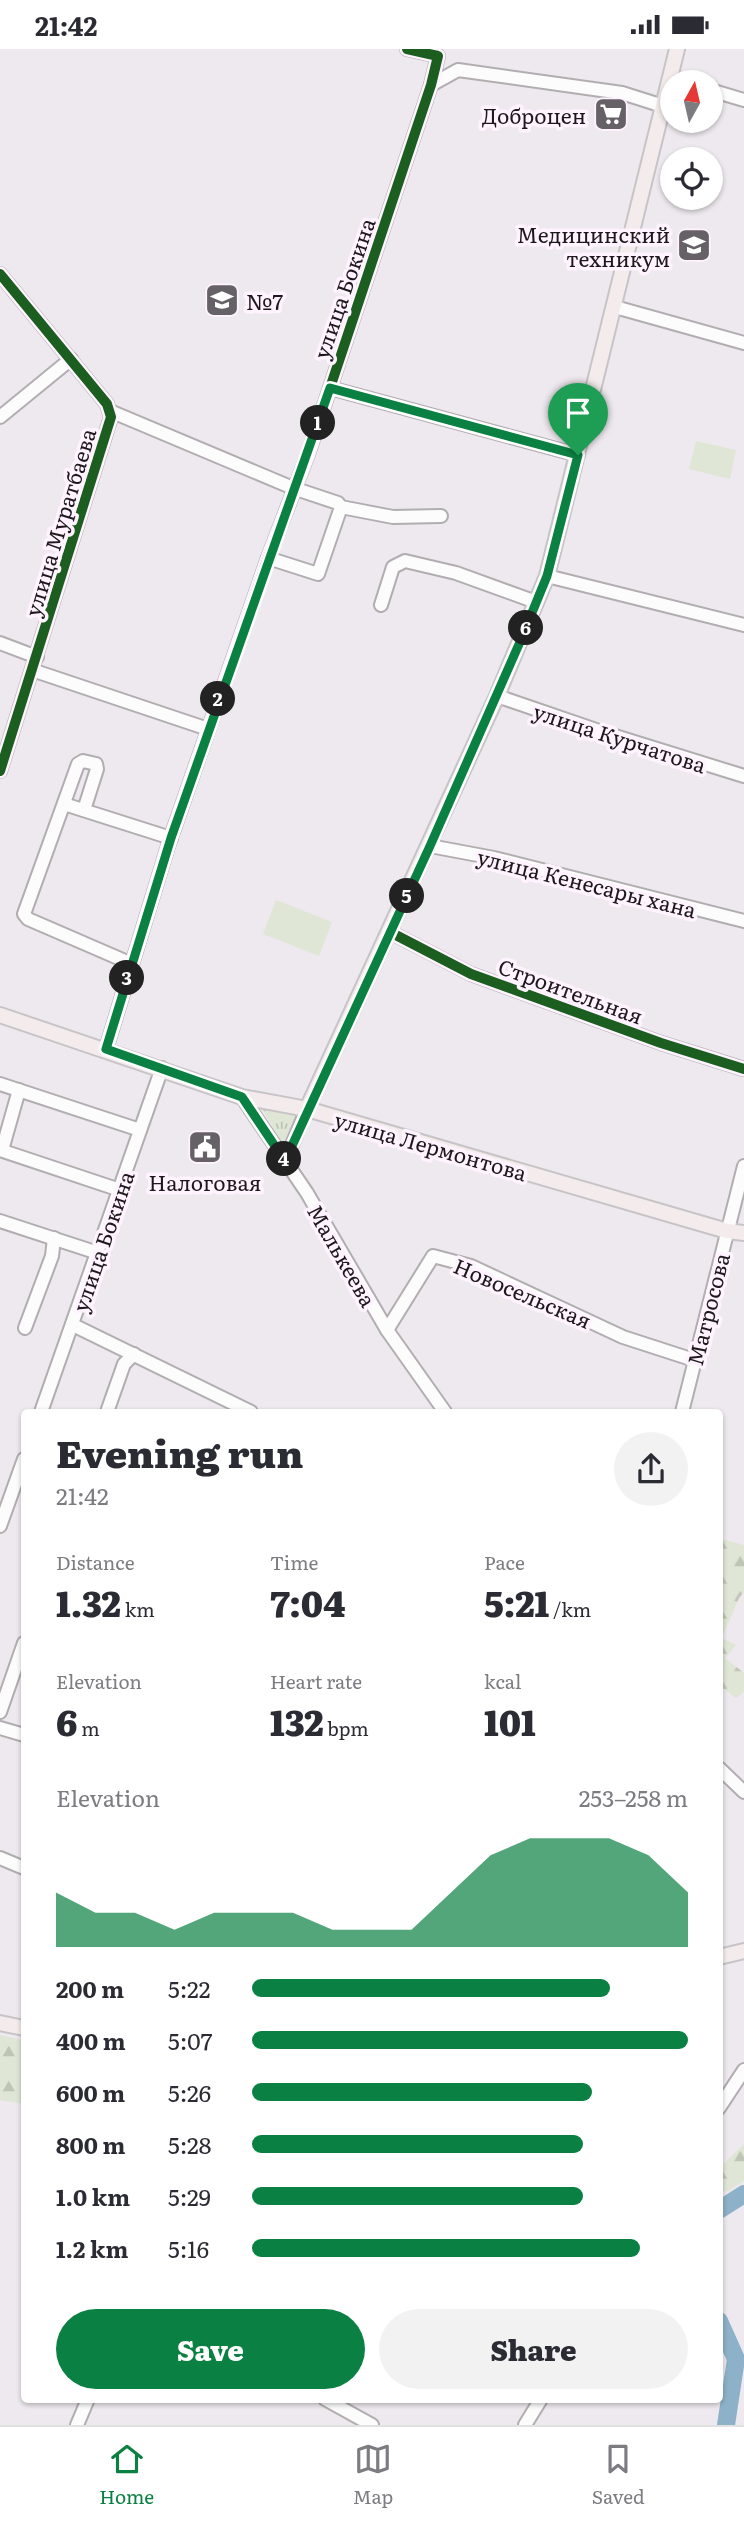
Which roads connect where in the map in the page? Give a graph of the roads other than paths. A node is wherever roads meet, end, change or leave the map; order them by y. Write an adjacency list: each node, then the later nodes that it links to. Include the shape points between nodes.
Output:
1 (407, 49): 4 (street, улица Бокина, via 438,56)
2 (677, 49): 3 (main road)
3 (676, 70)
4 (430, 85): 7 (street, via 458,69 622,93); 13 (street, улица Бокина)
5 (723, 94): 6 (street)
6 (744, 100)
7 (660, 105)
8 (660, 119): 10 (main road)
9 (0, 274): 12 (street, улица Муратбаева)
10 (615, 307): 11 (street); 16 (main road)
11 (744, 343)
12 (71, 359): 14 (street, улица Муратбаева); 15 (street)
13 (330, 388): 16 (street); 17 (street, улица Бокина)
14 (110, 411): 17 (street); 26 (street, улица Муратбаева)
15 (0, 417)
16 (578, 455): 21 (main road)
17 (293, 488): 18 (street); 20 (street, улица Бокина)
18 (341, 507): 19 (street, via 393,517); 20 (street, via 318,574)
19 (441, 516)
20 (268, 558): 29 (street, улица Бокина)
21 (547, 576): 22 (main road); 24 (street)
22 (536, 602): 23 (street, via 456,573 405,561 393,567); 28 (main road)
23 (381, 605)
24 (744, 625)
25 (0, 643): 26 (street)
26 (37, 657): 27 (street, улица Муратбаева)
27 (32, 670): 29 (street); 30 (street, улица Муратбаева)
28 (497, 696): 31 (street, улица Курчатова); 35 (main road)
29 (208, 729): 34 (street, улица Бокина)
30 (0, 771)
31 (744, 776)
32 (64, 804): 33 (street); 33 (street, via 78,764 96,764); 38 (street, via 24,914)
33 (84, 810): 34 (street)
34 (171, 838): 38 (street, улица Бокина)
35 (430, 846): 36 (street, улица Кенесары хана); 37 (main road)
36 (744, 921)
37 (390, 932): 42 (street, Строительная, via 471,974); 46 (main road)
38 (132, 964): 40 (street, улица Бокина)
39 (0, 1016): 40 (main road, улица Лермонтова)
40 (106, 1049): 41 (main road, улица Лермонтова)
41 (162, 1068): 45 (main road, улица Лермонтова); 47 (street, улица Бокина)
42 (744, 1069)
43 (0, 1084): 44 (street)
44 (19, 1090): 47 (street); 48 (street)
45 (242, 1097): 46 (main road, улица Лермонтова); 49 (street, Малькеева)
46 (307, 1109): 49 (street); 53 (main road, улица Лермонтова)
47 (140, 1131): 51 (street, улица Бокина)
48 (1, 1150): 51 (street)
49 (285, 1161): 59 (street, Малькеева)
50 (744, 1166): 53 (street, Матросова)
51 (120, 1190): 56 (street, улица Бокина)
52 (0, 1221): 55 (street)
53 (727, 1231): 54 (main road, улица Лермонтова); 61 (street, Матросова)
54 (744, 1233)
55 (54, 1238): 56 (street); 58 (street, via 52,1256)
56 (98, 1253): 57 (street, улица Бокина)
57 (73, 1325): 60 (street); 62 (street, улица Бокина)
58 (25, 1328)
59 (387, 1330): 61 (street, Новосельская, via 433,1256 471,1266 623,1337); 65 (street, Малькеева)
60 (134, 1354): 63 (street, via 124,1364); 64 (street)
61 (694, 1360): 66 (street, Матросова)
62 (42, 1409)
63 (108, 1409)
64 (245, 1409)
65 (443, 1409)
66 (683, 1409)
67 (21, 1467): 68 (street)
68 (0, 1526)
69 (21, 1652): 70 (street)
70 (0, 1712)
71 (0, 1728): 72 (street)
72 (21, 1734)
73 (723, 1772): 74 (street)
74 (744, 1792)
75 (0, 1858): 76 (street)
76 (21, 1867)
77 (744, 1951): 78 (main road)
78 (723, 1956)
79 (0, 2022): 80 (main road)
80 (21, 2027)
81 (744, 2070): 82 (street)
82 (723, 2102)
83 (86, 2403): 86 (street)
84 (332, 2403): 87 (street)
85 (539, 2403): 88 (street)
86 (77, 2425)
87 (372, 2425)
88 (525, 2425)

